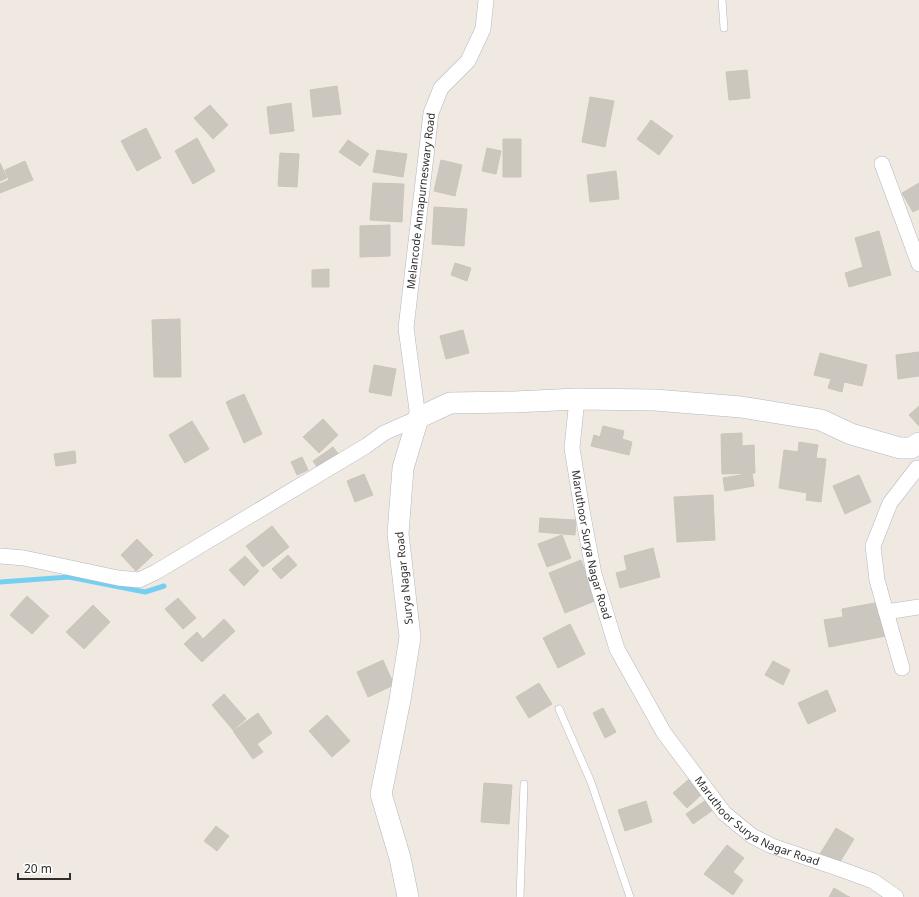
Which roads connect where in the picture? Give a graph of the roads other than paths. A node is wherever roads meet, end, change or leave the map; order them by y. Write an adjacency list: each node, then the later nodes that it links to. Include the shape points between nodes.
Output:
1 (486, 0): 7 (street, Melancode Annapurneswary Road, via 483,29 468,61 442,88 431,113 406,328)
2 (722, 0): 3 (lane)
3 (724, 28)
4 (882, 164): 5 (street)
5 (919, 264)
6 (578, 399): 7 (street, via 450,403); 8 (street, via 655,400 741,407 821,420 851,434); 19 (street, Maruthoor Surya Nagar Road, via 572,448 594,574 617,649 664,733 724,813 752,836 772,846 874,881)
7 (418, 418): 10 (street, via 384,433 156,572 138,580 24,558); 16 (street, Surya Nagar Road, via 403,468 398,534 410,637 400,700 380,794 400,858)
8 (910, 446): 9 (street)
9 (918, 470): 12 (street, via 890,503 873,546 877,580)
10 (0, 556)
11 (919, 607): 12 (street)
12 (886, 612): 13 (street)
13 (902, 668)
14 (559, 709): 18 (lane, via 591,782)
15 (524, 784): 17 (lane)
16 (408, 897)
17 (520, 897)
18 (630, 897)
19 (896, 897)

